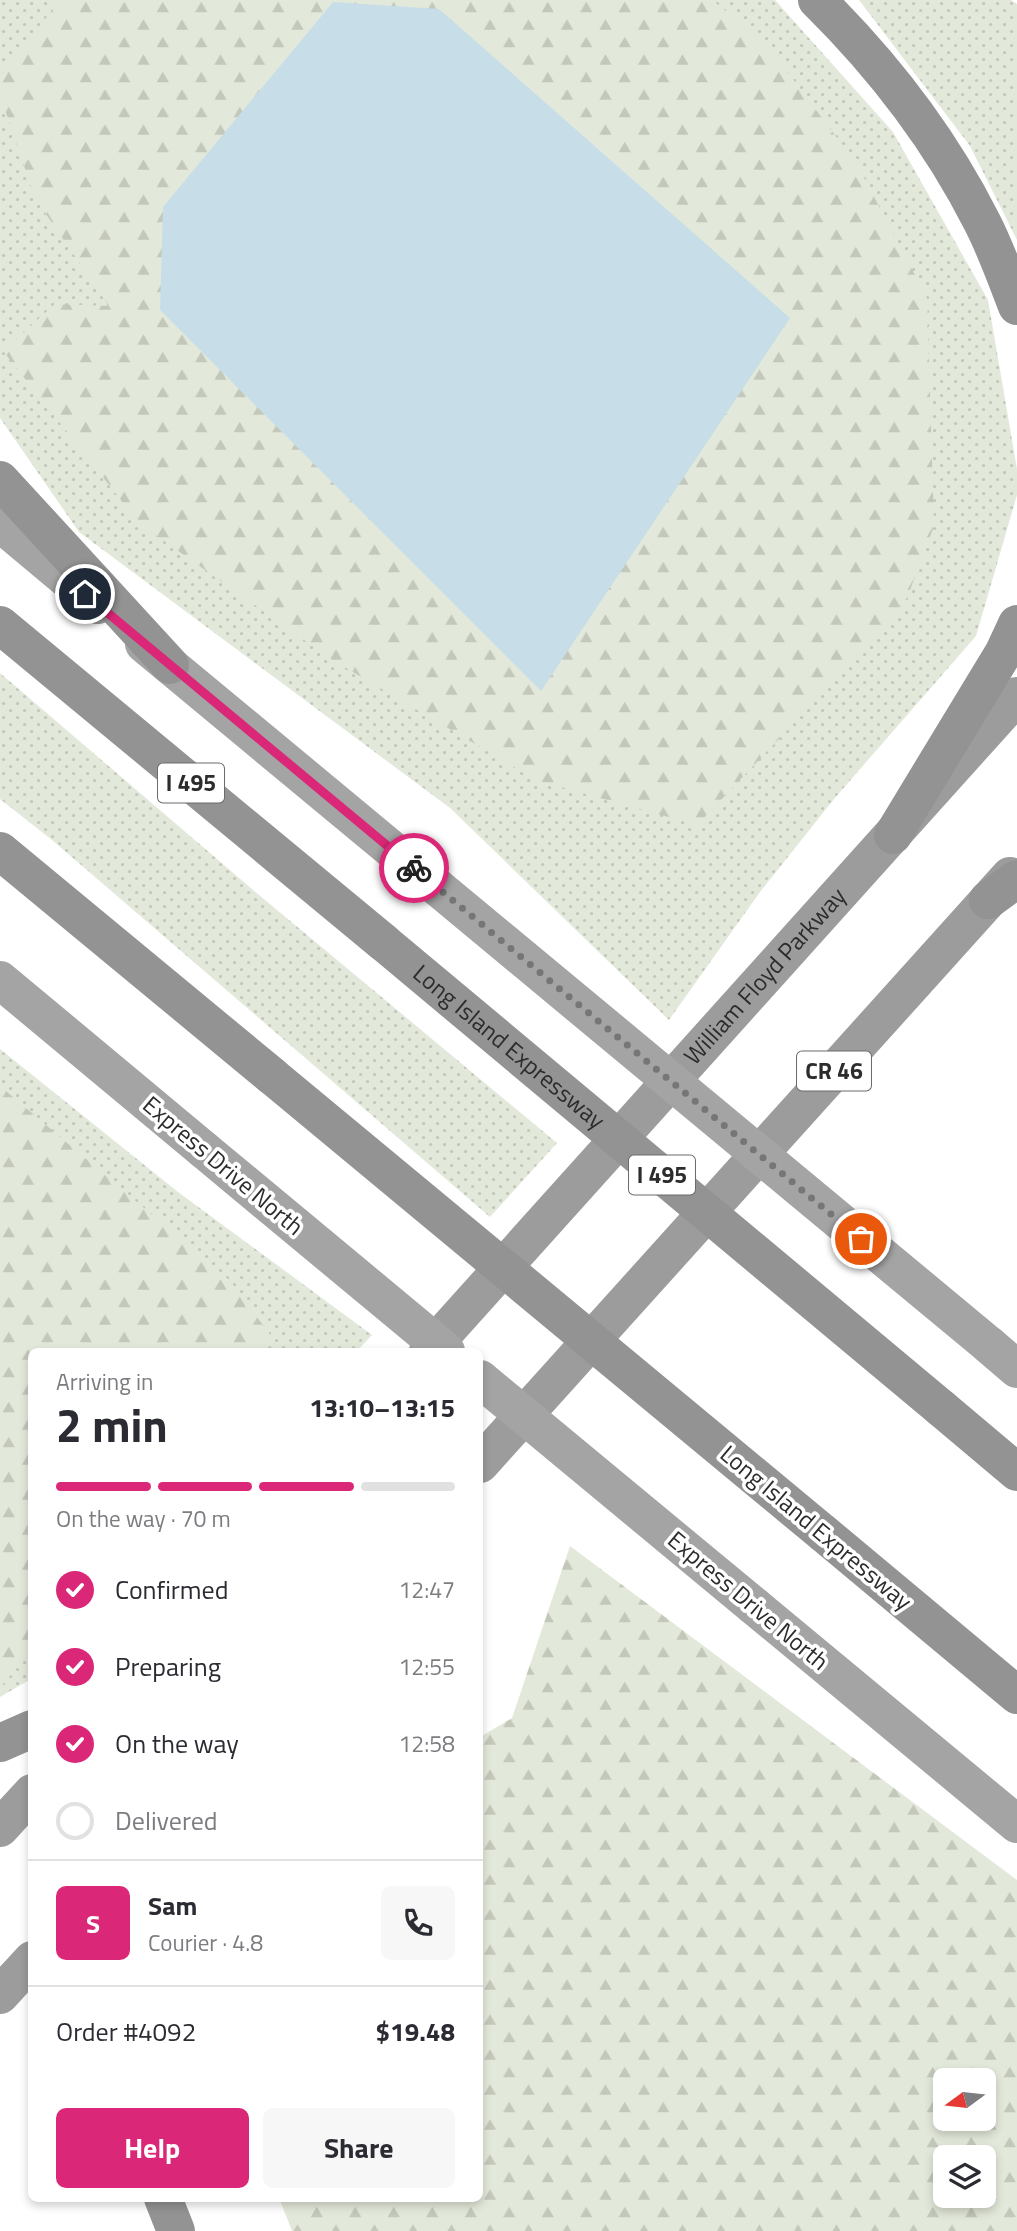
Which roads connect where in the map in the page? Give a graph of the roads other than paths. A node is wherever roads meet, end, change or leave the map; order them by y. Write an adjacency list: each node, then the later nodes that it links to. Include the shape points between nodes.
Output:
1 (817, 0): 2 (highway, via 924,124 983,223)
2 (1017, 306)
3 (0, 481): 7 (highway)
4 (0, 523): 7 (main road)
5 (1017, 624): 9 (highway)
6 (0, 625): 19 (highway, Long Island Expressway / I 495, bridge)
7 (170, 665): 16 (main road, bridge)
8 (1017, 696): 9 (highway, William Floyd Parkway)
9 (893, 835): 14 (highway, William Floyd Parkway)
10 (0, 851): 20 (highway, Long Island Expressway, bridge)
11 (1017, 868): 12 (highway, CR 46)
12 (1002, 889): 18 (highway, CR 46)
13 (0, 980): 15 (main road, Express Drive North, bridge)
14 (431, 1348)
15 (442, 1348)
16 (1003, 1357)
17 (483, 1381): 24 (main road, Express Drive North, bridge)
18 (483, 1461)
19 (1017, 1472)
20 (1017, 1695)
21 (28, 1731): 22 (highway)
22 (0, 1744)
23 (28, 1797): 25 (highway)
24 (1017, 1824)
25 (0, 1828)
26 (28, 1964): 27 (highway)
27 (0, 1995)
28 (165, 2202): 29 (highway)
29 (176, 2231)

